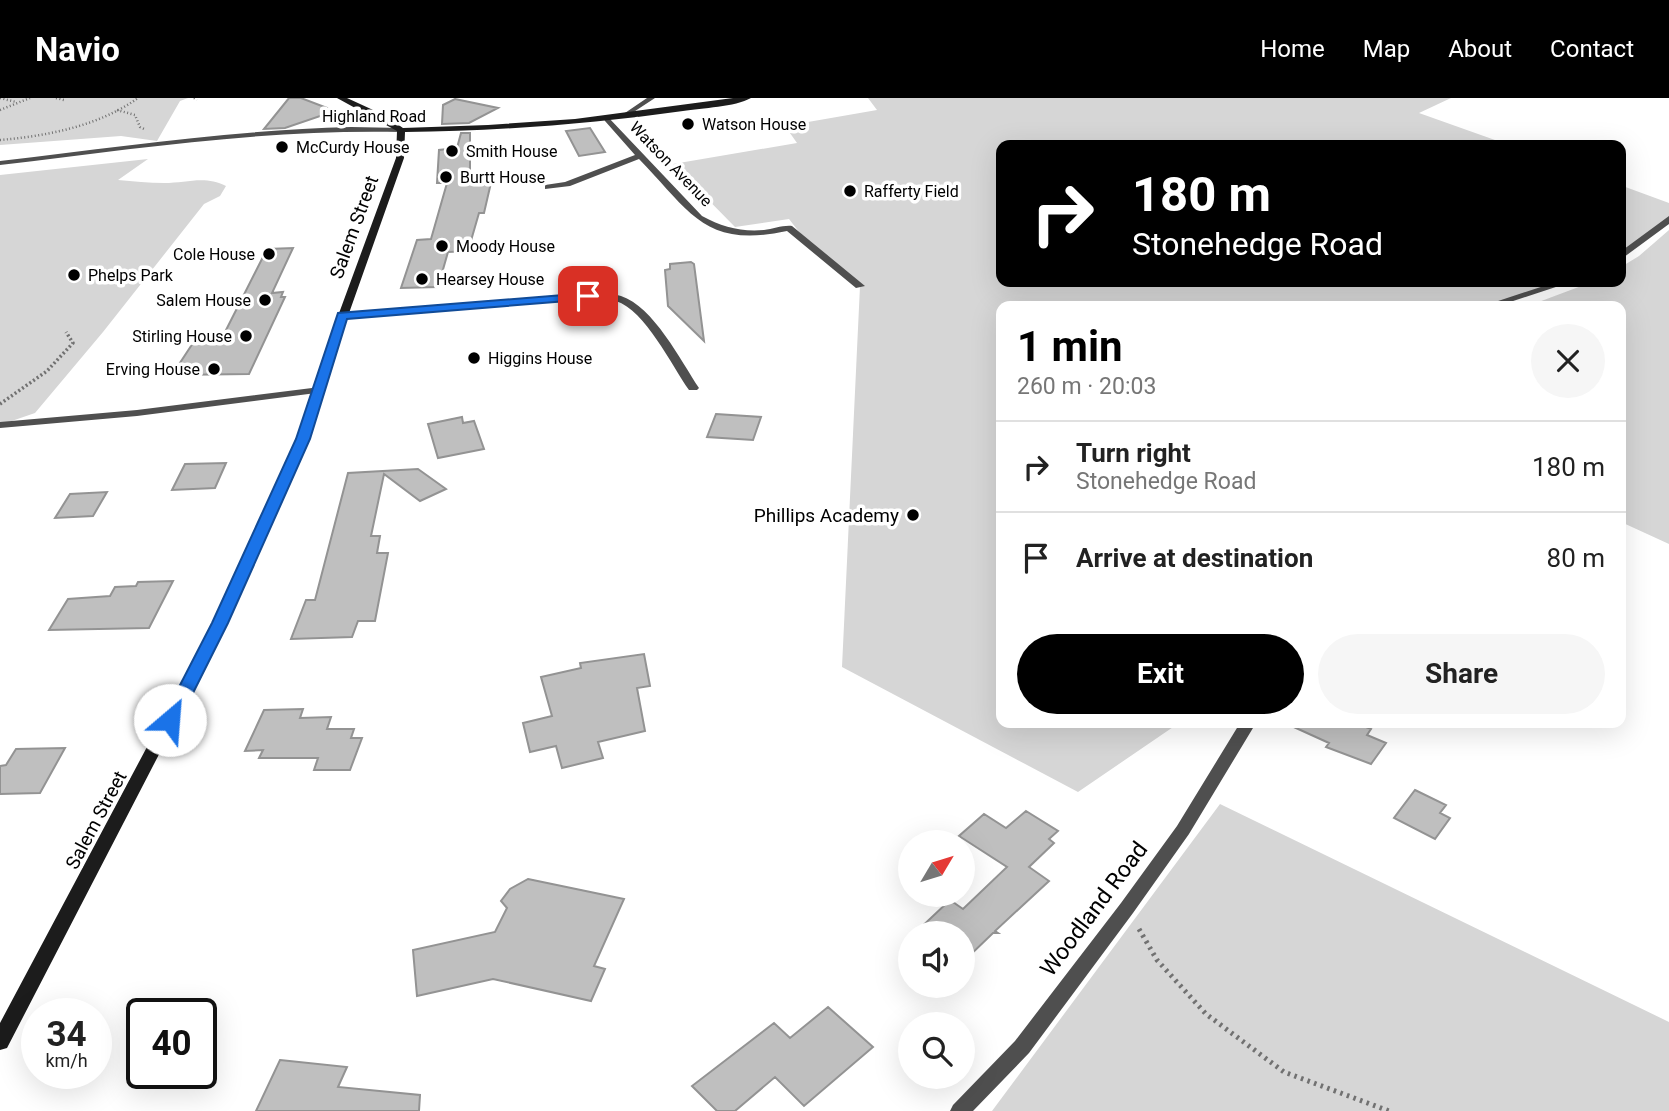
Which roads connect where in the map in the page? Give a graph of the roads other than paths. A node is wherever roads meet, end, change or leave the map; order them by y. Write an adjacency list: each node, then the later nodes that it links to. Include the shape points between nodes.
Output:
1 (342, 98): 6 (street)
2 (653, 98): 4 (lane)
3 (747, 98): 4 (street, Highland Road)
4 (624, 116): 5 (street, Highland Road)
5 (608, 119): 6 (street, Highland Road); 7 (street, Watson Avenue)
6 (401, 130): 8 (lane, Highland Road, via 276,133); 15 (street, Salem Street, via 400,158)
7 (639, 156): 9 (street, via 568,184); 12 (street, Watson Avenue, via 689,210 711,226 749,234 789,228)
8 (0, 163)
9 (548, 187)
10 (1669, 219): 11 (street)
11 (1626, 252)
12 (860, 286)
13 (1550, 287): 14 (street)
14 (1504, 301)
15 (342, 316): 16 (street, via 588,296 616,298 643,317); 17 (street, Salem Street)
16 (692, 388)
17 (320, 390): 18 (lane); 20 (street, Salem Street, via 303,439 220,623)
18 (0, 425)
19 (1245, 728): 21 (street, Woodland Road, via 1183,830 1127,908 1022,1047)
20 (0, 1042)
21 (960, 1111)

